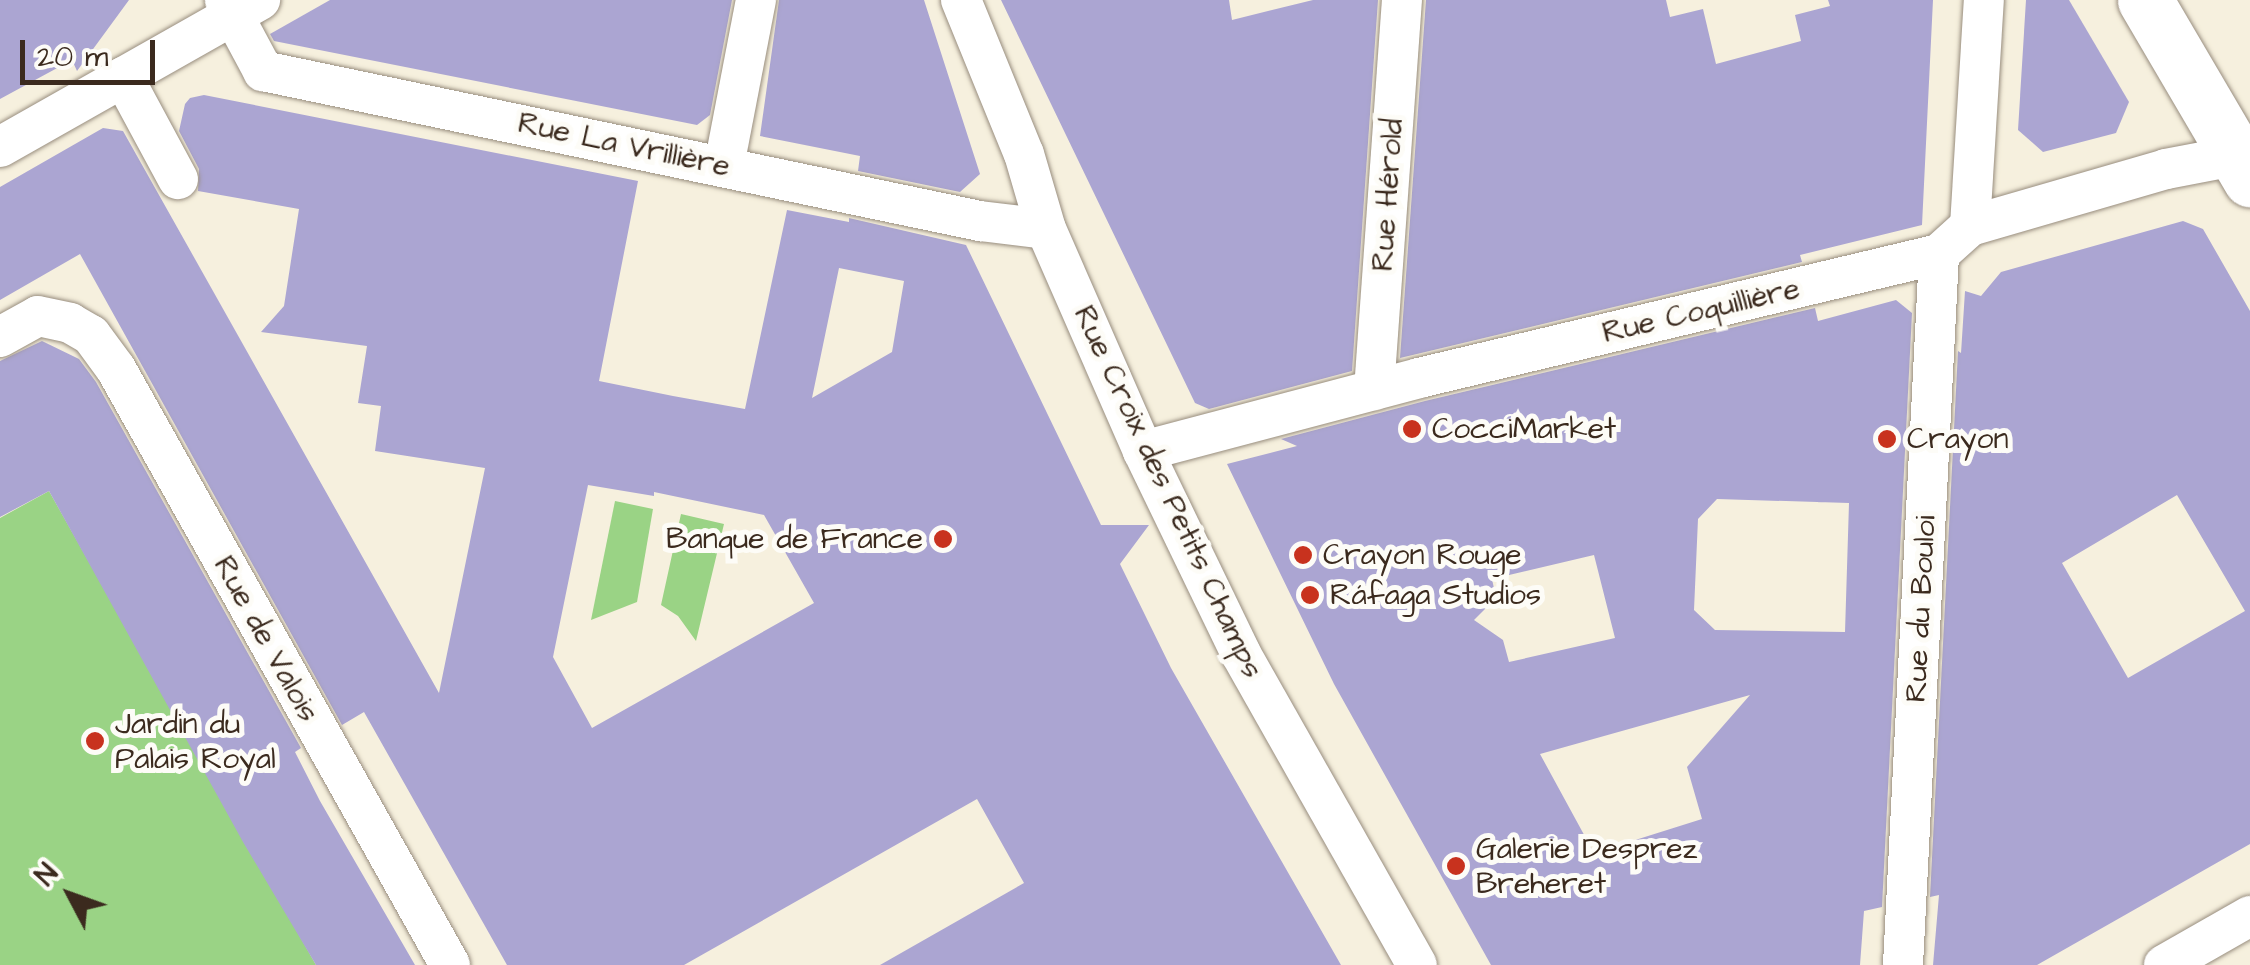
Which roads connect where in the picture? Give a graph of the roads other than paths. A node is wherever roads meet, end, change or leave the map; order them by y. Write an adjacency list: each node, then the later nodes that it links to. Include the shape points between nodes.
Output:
1 (756, 0): 10 (street)
2 (960, 0): 13 (street, Rue Croix des Petits Champs, via 1024,154)
3 (1402, 0): 16 (street, Rue Hérold)
4 (1984, 0): 12 (street)
5 (2145, 0): 9 (main road)
6 (239, 5): 7 (street); 10 (street, Rue La Vrillière, via 263,71)
7 (123, 77): 8 (street); 11 (street)
8 (0, 147)
9 (2245, 162): 12 (street, Rue Coquillière, via 2166,169)
10 (724, 166): 13 (street, Rue La Vrillière)
11 (178, 179)
12 (1970, 226): 14 (street, Rue Coquillière)
13 (1046, 230): 17 (street, Rue Croix des Petits Champs)
14 (1939, 254): 16 (street, Rue Coquillière); 21 (street, Rue du Bouloi)
15 (0, 337): 19 (street, Rue de Valois, via 38,316 91,335)
16 (1374, 390): 17 (street, Rue Coquillière)
17 (1142, 451): 20 (street, Rue Croix des Petits Champs, via 1241,654)
18 (2250, 916): 22 (street)
19 (450, 965)
20 (1417, 965)
21 (1903, 965)
22 (2164, 965)

